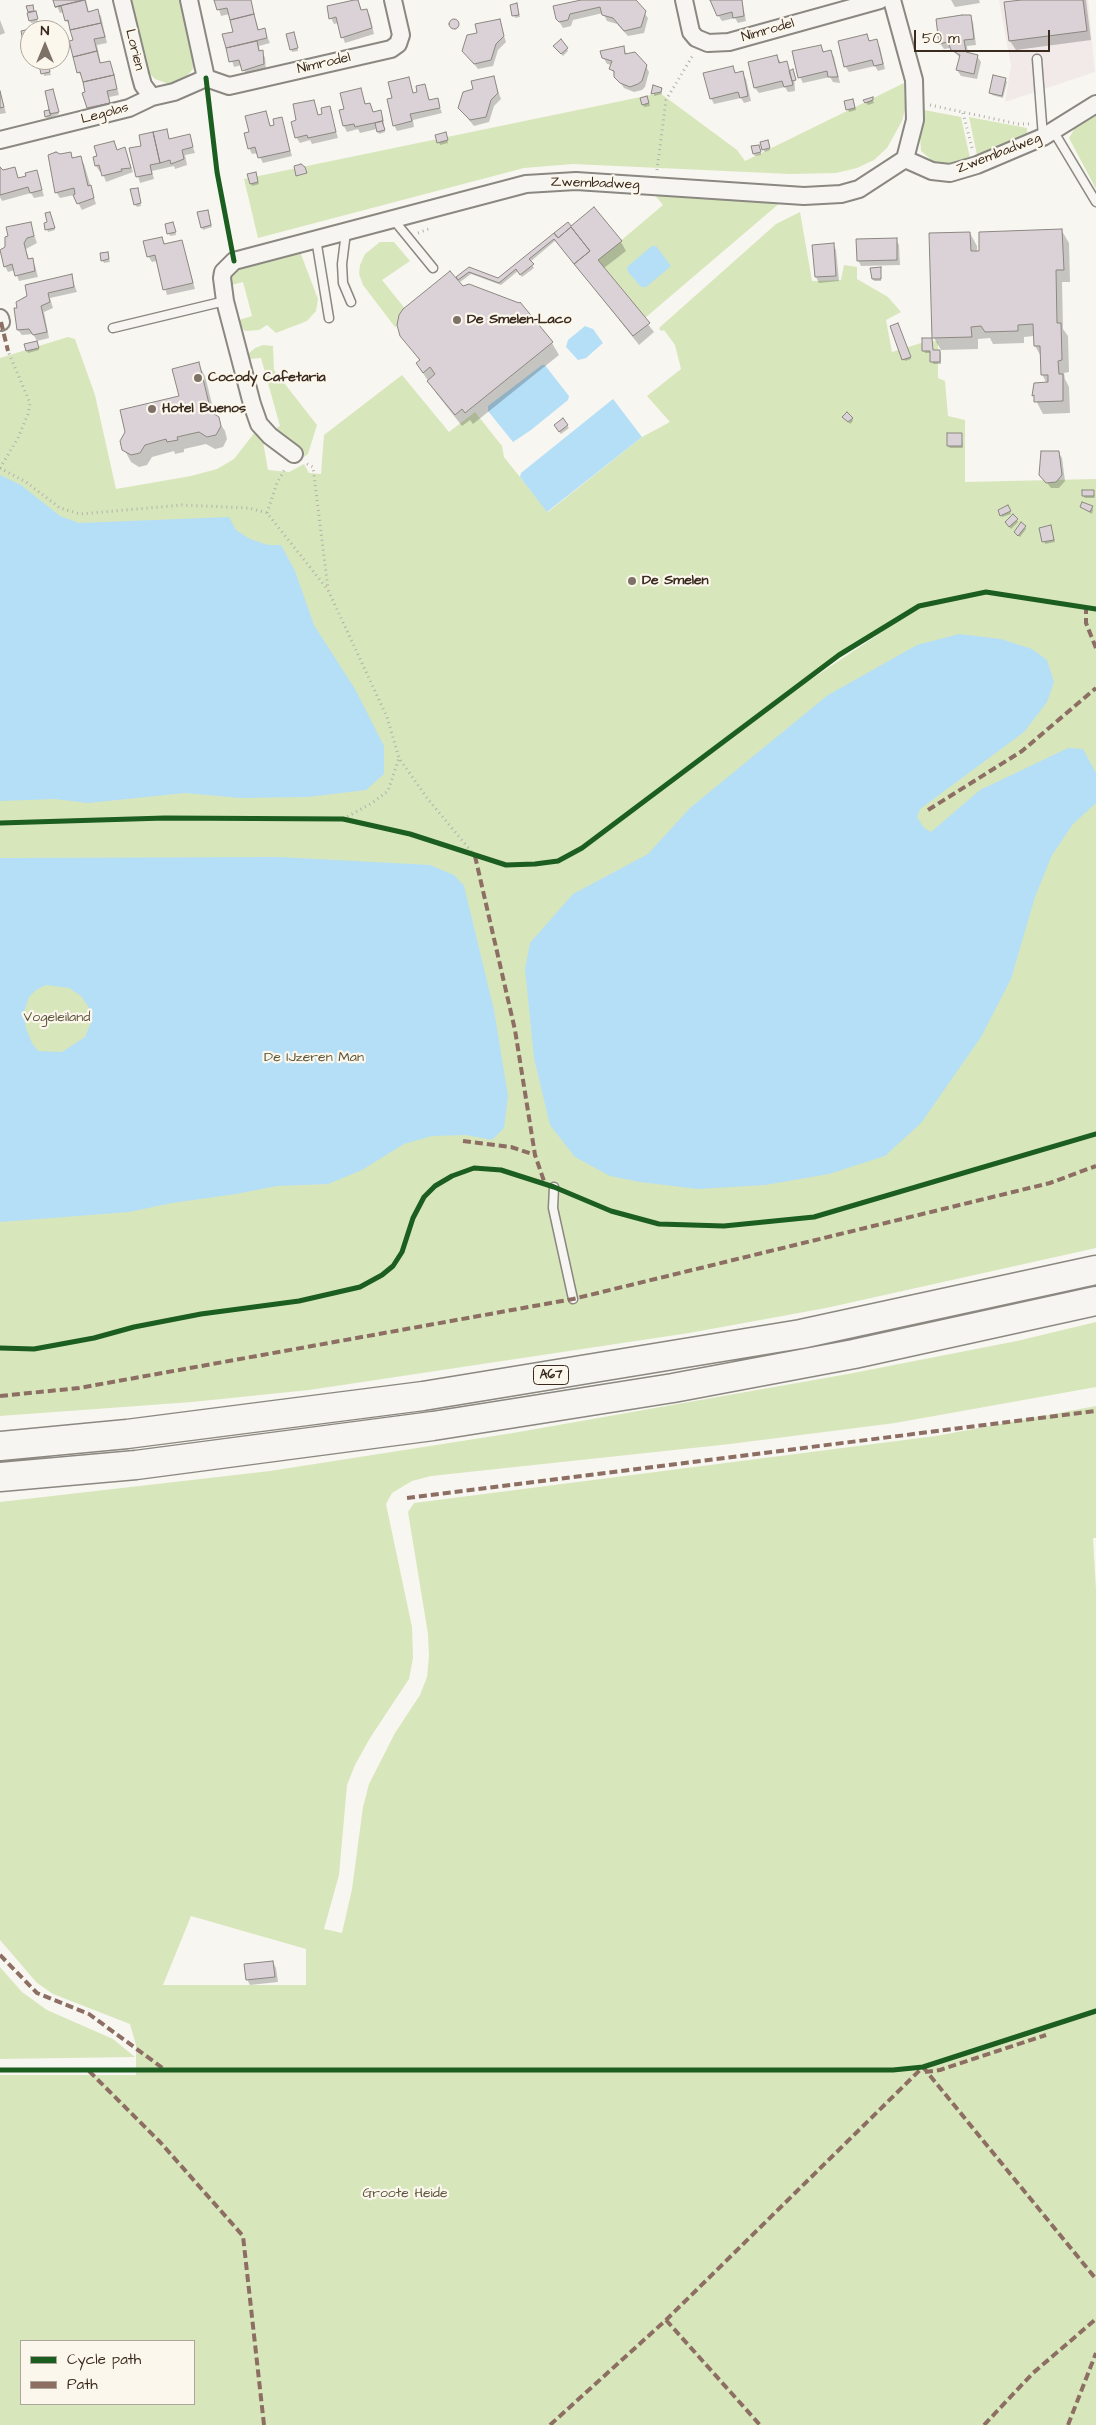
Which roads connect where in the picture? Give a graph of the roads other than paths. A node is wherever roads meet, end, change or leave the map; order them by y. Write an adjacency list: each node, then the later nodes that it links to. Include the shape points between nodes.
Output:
1 (122, 0): 9 (street, Lorien, via 143,85)
2 (189, 0): 8 (street)
3 (393, 0): 8 (street, Nimrodel, via 401,36 391,49 229,86)
4 (684, 0): 5 (street, Nimrodel, via 691,32 702,42 729,42)
5 (880, 0)
6 (892, 0): 13 (street, via 914,80 914,120)
7 (1037, 59): 11 (lane)
8 (206, 78): 9 (street, Legolas, via 174,92)
9 (152, 97): 12 (street, Legolas, via 129,108)
10 (1096, 104): 11 (street, Zwembadweg)
11 (1046, 131): 13 (street, Zwembadweg, via 977,165 950,173 932,171); 14 (lane)
12 (0, 140)
13 (905, 159): 15 (street, Zwembadweg, via 865,186 841,194 804,196 576,181 526,184)
14 (1096, 202)
15 (393, 219): 16 (street, Zwembadweg); 18 (lane)
16 (346, 232): 17 (street, Zwembadweg); 20 (lane, via 343,283)
17 (316, 239): 19 (street, Zwembadweg, via 234,262 223,272); 21 (lane)
18 (432, 268)
19 (225, 301): 22 (lane); 23 (street, Zwembadweg, via 259,424)
20 (351, 302)
21 (329, 318)
22 (113, 328)
23 (294, 454)
24 (554, 1187): 26 (lane, via 554,1208)
25 (1096, 1270): 28 (highway, A67, via 801,1334 423,1396 127,1434)
26 (573, 1299)
27 (1096, 1301): 29 (highway, A67, via 854,1354 673,1388 432,1426 136,1465)
28 (0, 1446)
29 (0, 1477)

